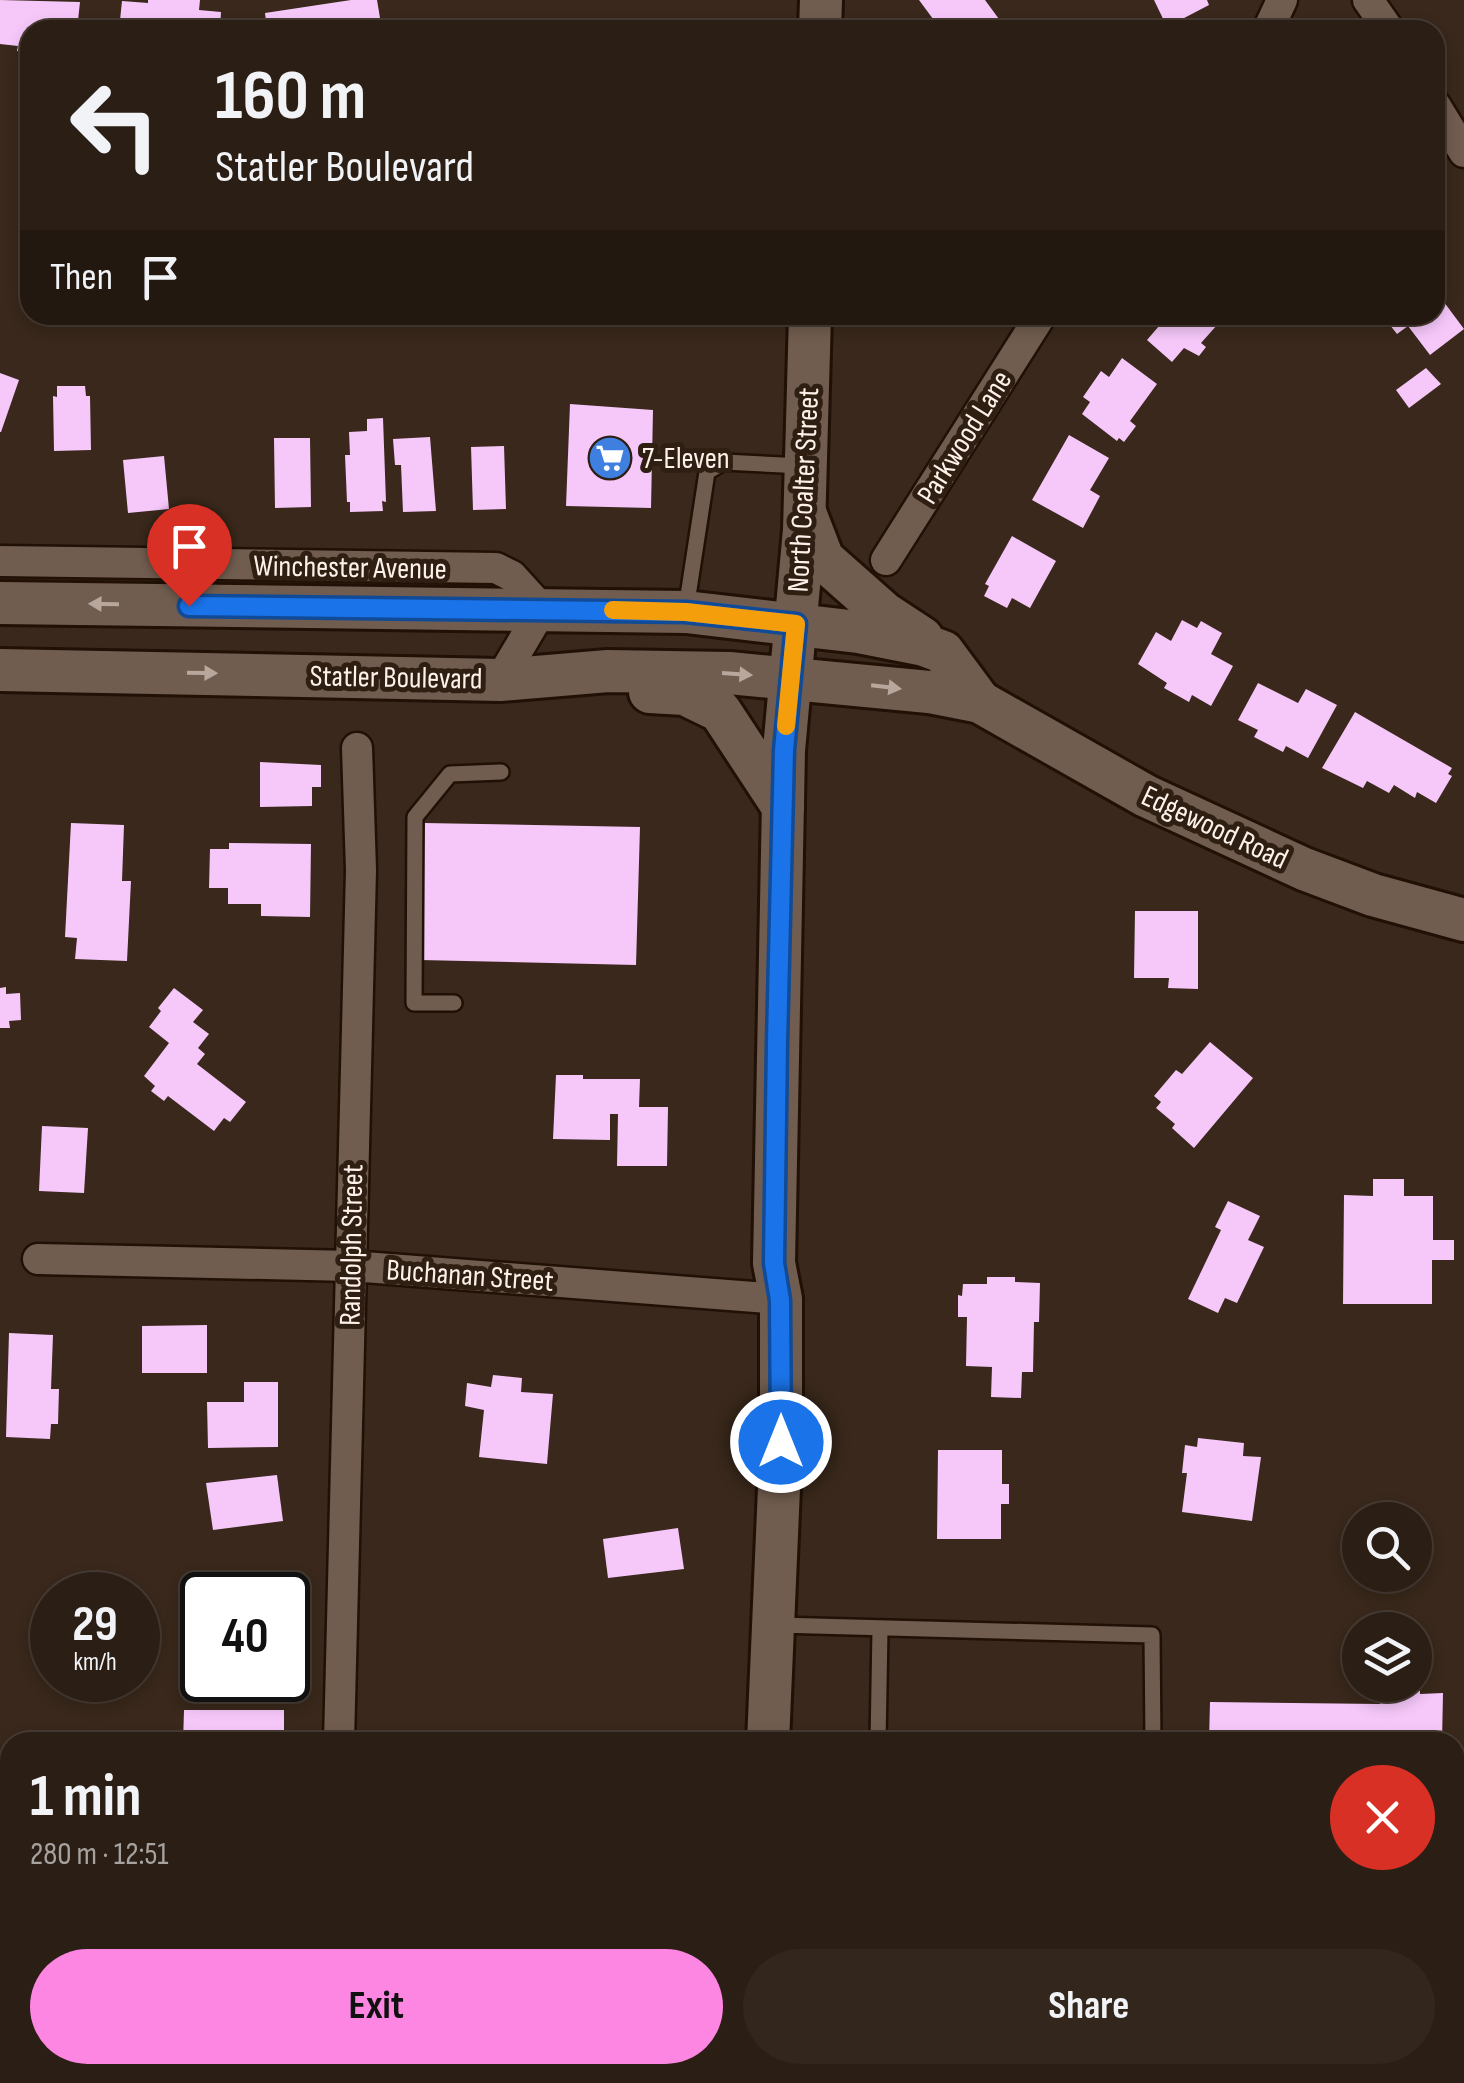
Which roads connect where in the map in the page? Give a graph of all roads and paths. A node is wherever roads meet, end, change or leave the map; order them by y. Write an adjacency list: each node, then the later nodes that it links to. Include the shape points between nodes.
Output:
1 (1445, 121): 2 (street)
2 (1464, 152)
3 (810, 325): 5 (main road, North Coalter Street)
4 (1035, 325): 7 (street, Parkwood Lane)
5 (807, 466): 6 (main road, North Coalter Street); 11 (lane, via 724,462 707,472)
6 (805, 510): 12 (main road, North Coalter Street); 13 (main road, via 823,558 884,613)
7 (886, 560)
8 (0, 561): 10 (street, Winchester Avenue, via 483,567 512,576)
9 (0, 603): 10 (main road, one-way to 9)
10 (542, 609): 11 (main road); 16 (street)
11 (686, 612): 12 (main road)
12 (796, 624): 13 (main road); 15 (main road, North Coalter Street)
13 (944, 652): 17 (main road, Edgewood Road)
14 (0, 670): 16 (main road, Statler Boulevard, one-way to 16)
15 (791, 678): 16 (main road, Statler Boulevard, one-way to 15, via 608,671); 17 (main road, Edgewood Road, one-way to 17); 20 (main road, North Coalter Street)
16 (500, 680): 20 (main road, via 685,694 720,711)
17 (980, 702): 21 (main road, Edgewood Road, via 1146,796 1271,855 1373,895)
18 (356, 748): 24 (street, Randolph Street, via 361,870)
19 (502, 772): 22 (lane, via 450,774 415,817 414,1003)
20 (783, 807): 25 (main road, North Coalter Street, via 774,1263)
21 (1464, 920)
22 (454, 1003)
23 (38, 1259): 24 (street, Buchanan Street)
24 (351, 1266): 25 (street, Buchanan Street); 28 (street, Randolph Street)
25 (780, 1300): 26 (main road, North Coalter Street)
26 (773, 1625): 27 (lane); 29 (main road, North Coalter Street)
27 (880, 1630): 30 (lane); 31 (lane, via 1152,1635)
28 (339, 1732)
29 (768, 1732)
30 (878, 1732)
31 (1152, 1732)

